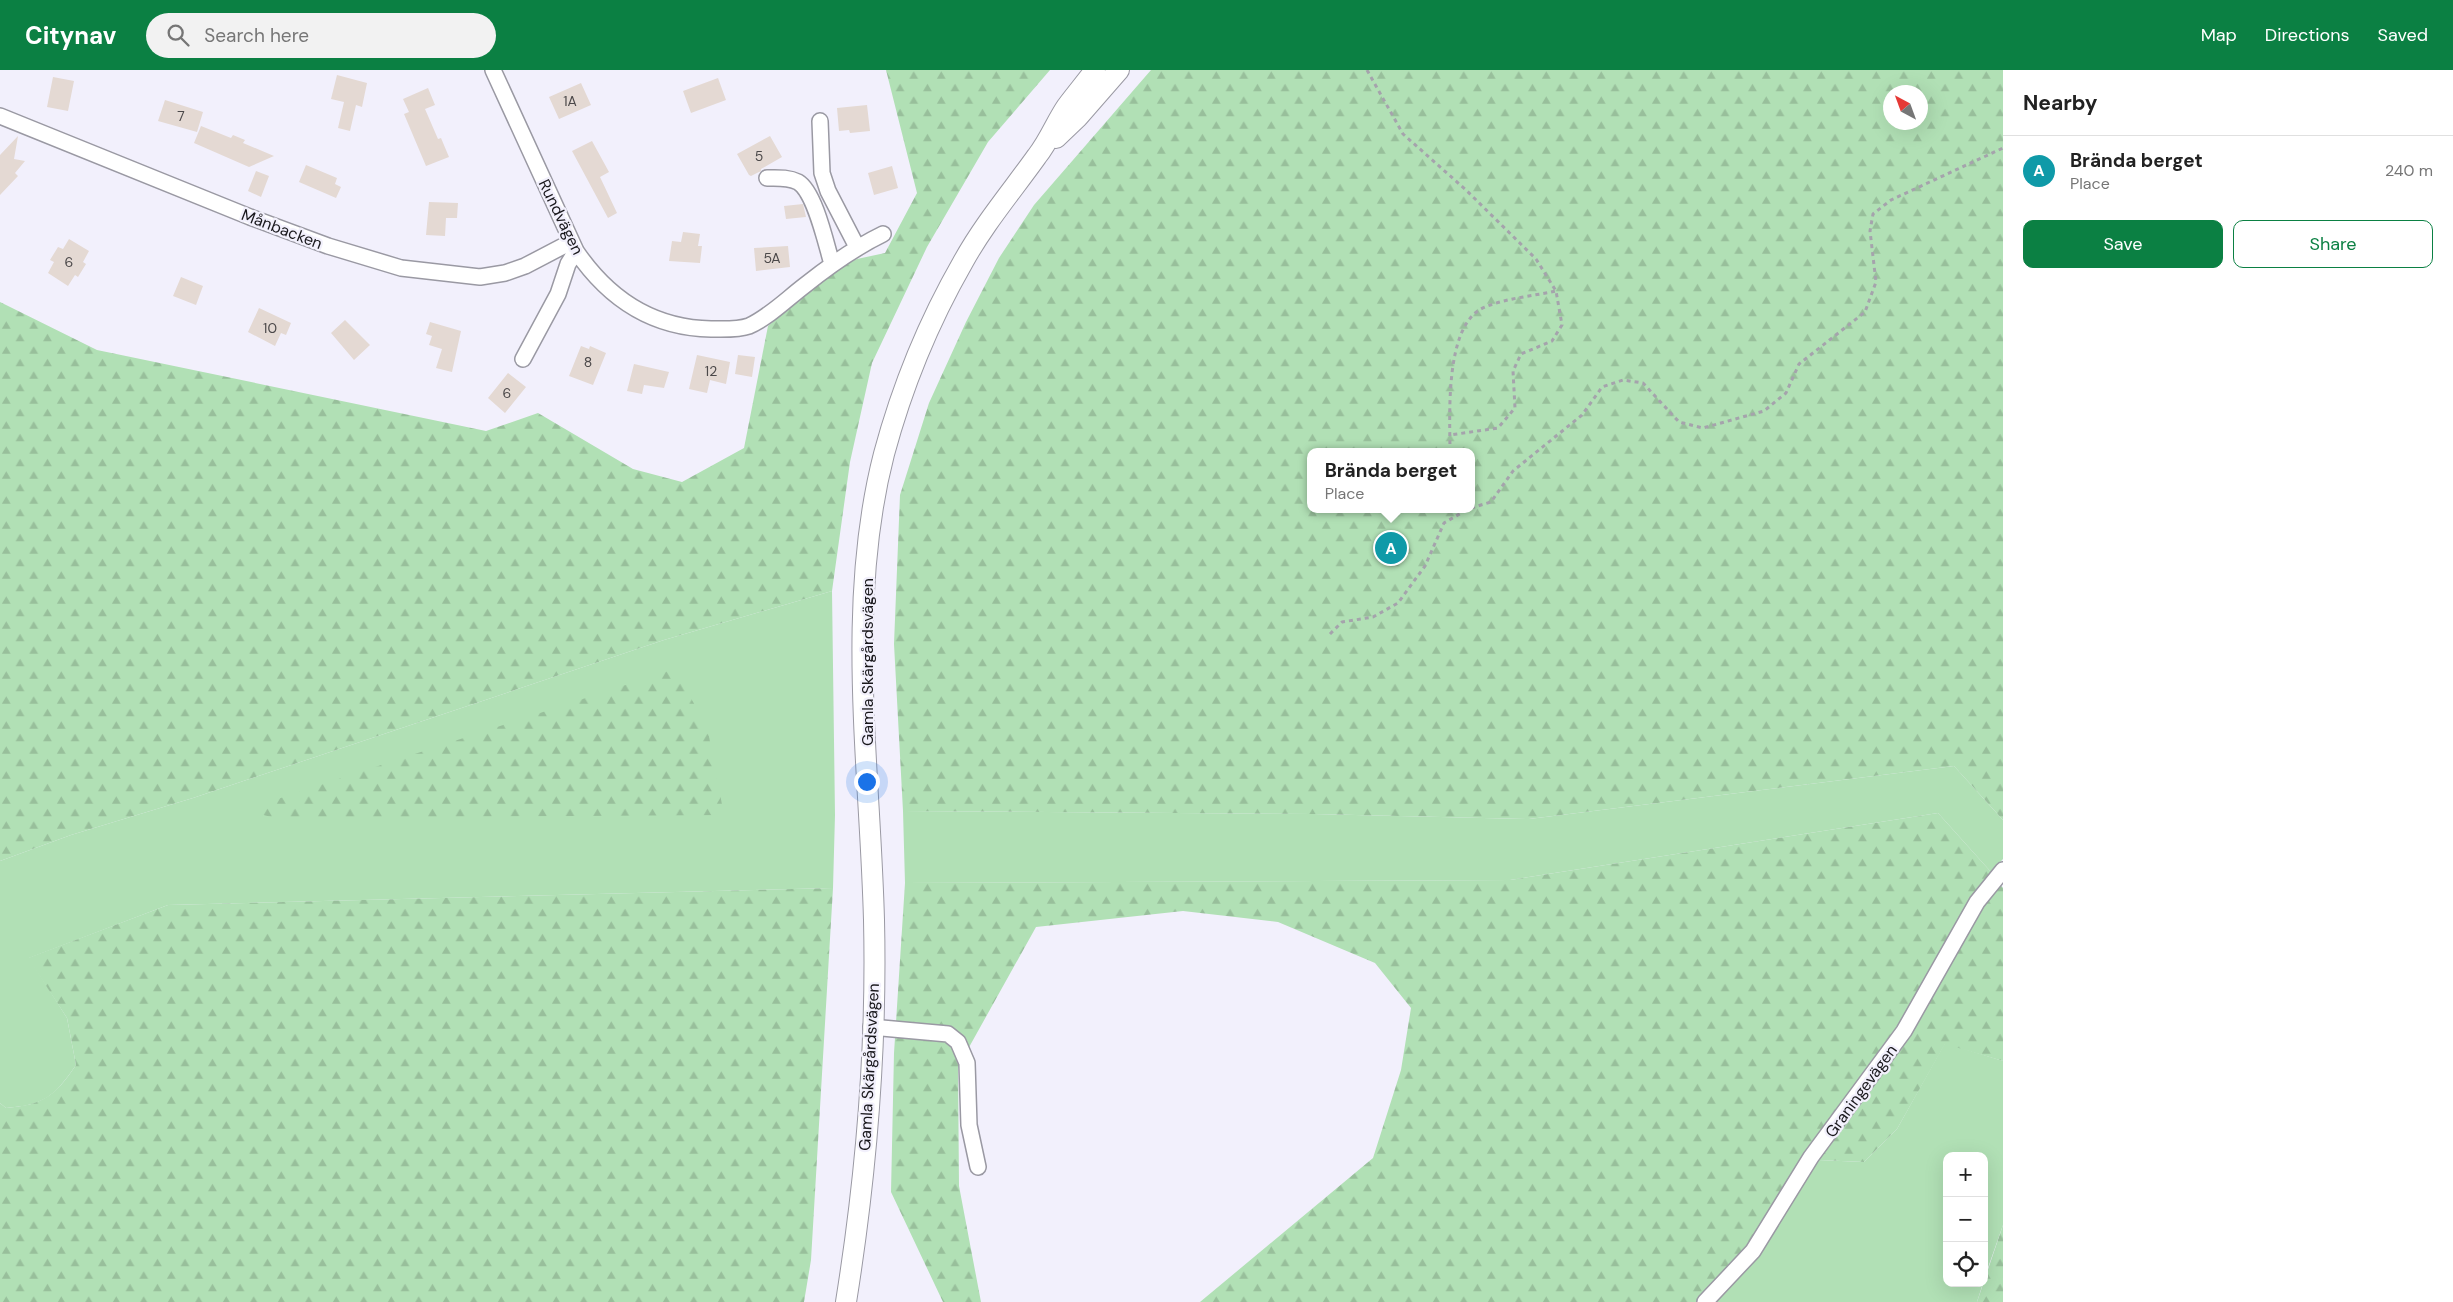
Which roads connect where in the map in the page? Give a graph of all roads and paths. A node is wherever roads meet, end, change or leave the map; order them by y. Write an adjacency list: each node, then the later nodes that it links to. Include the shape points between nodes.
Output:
1 (493, 70): 11 (street, Rundvägen)
2 (1095, 70): 8 (main road, Gamla Skärgårdsvägen, via 1067,106)
3 (1119, 70): 8 (main road, Gamla Skärgårdsvägen, via 1078,117)
4 (1367, 70): 14 (path, via 1403,134 1536,259)
5 (0, 116): 11 (street, Månbacken, via 250,217 328,246 401,268 480,276 505,273)
6 (820, 122): 12 (street, via 822,173)
7 (2003, 148): 18 (path, via 1890,200 1873,214 1870,231 1876,282 1865,312 1799,364 1786,393 1764,411 1703,428 1679,422 1643,383 1623,380 1602,387 1582,415 1513,471 1491,502)
8 (1040, 153): 22 (main road, Gamla Skärgårdsvägen, via 999,206 938,308 900,401 874,504 865,592 864,641 874,925)
9 (767, 178): 13 (street, via 798,182 808,191)
10 (883, 234): 12 (street, Rundvägen)
11 (574, 246): 13 (street, Rundvägen, via 598,281 622,302 652,316 699,329 748,326); 15 (street, via 558,294)
12 (858, 247): 13 (street, Rundvägen)
13 (832, 264)
14 (1556, 290): 16 (path, via 1484,307 1465,325 1451,367); 16 (path, via 1562,325 1552,341 1521,354 1513,371 1515,408 1498,428)
15 (523, 359)
16 (1450, 435): 17 (path)
17 (1450, 448)
18 (1475, 507)
19 (1459, 513): 20 (path, via 1444,523 1425,566 1398,603 1373,617 1342,622)
20 (1330, 634)
21 (2003, 870): 25 (street, Graningevägen, via 1977,902 1899,1039 1811,1157 1753,1251)
22 (872, 1027): 23 (street, via 948,1034 958,1042 967,1063 969,1125); 24 (main road, Gamla Skärgårdsvägen, via 866,1150)
23 (978, 1168)
24 (846, 1302)
25 (1705, 1302)

